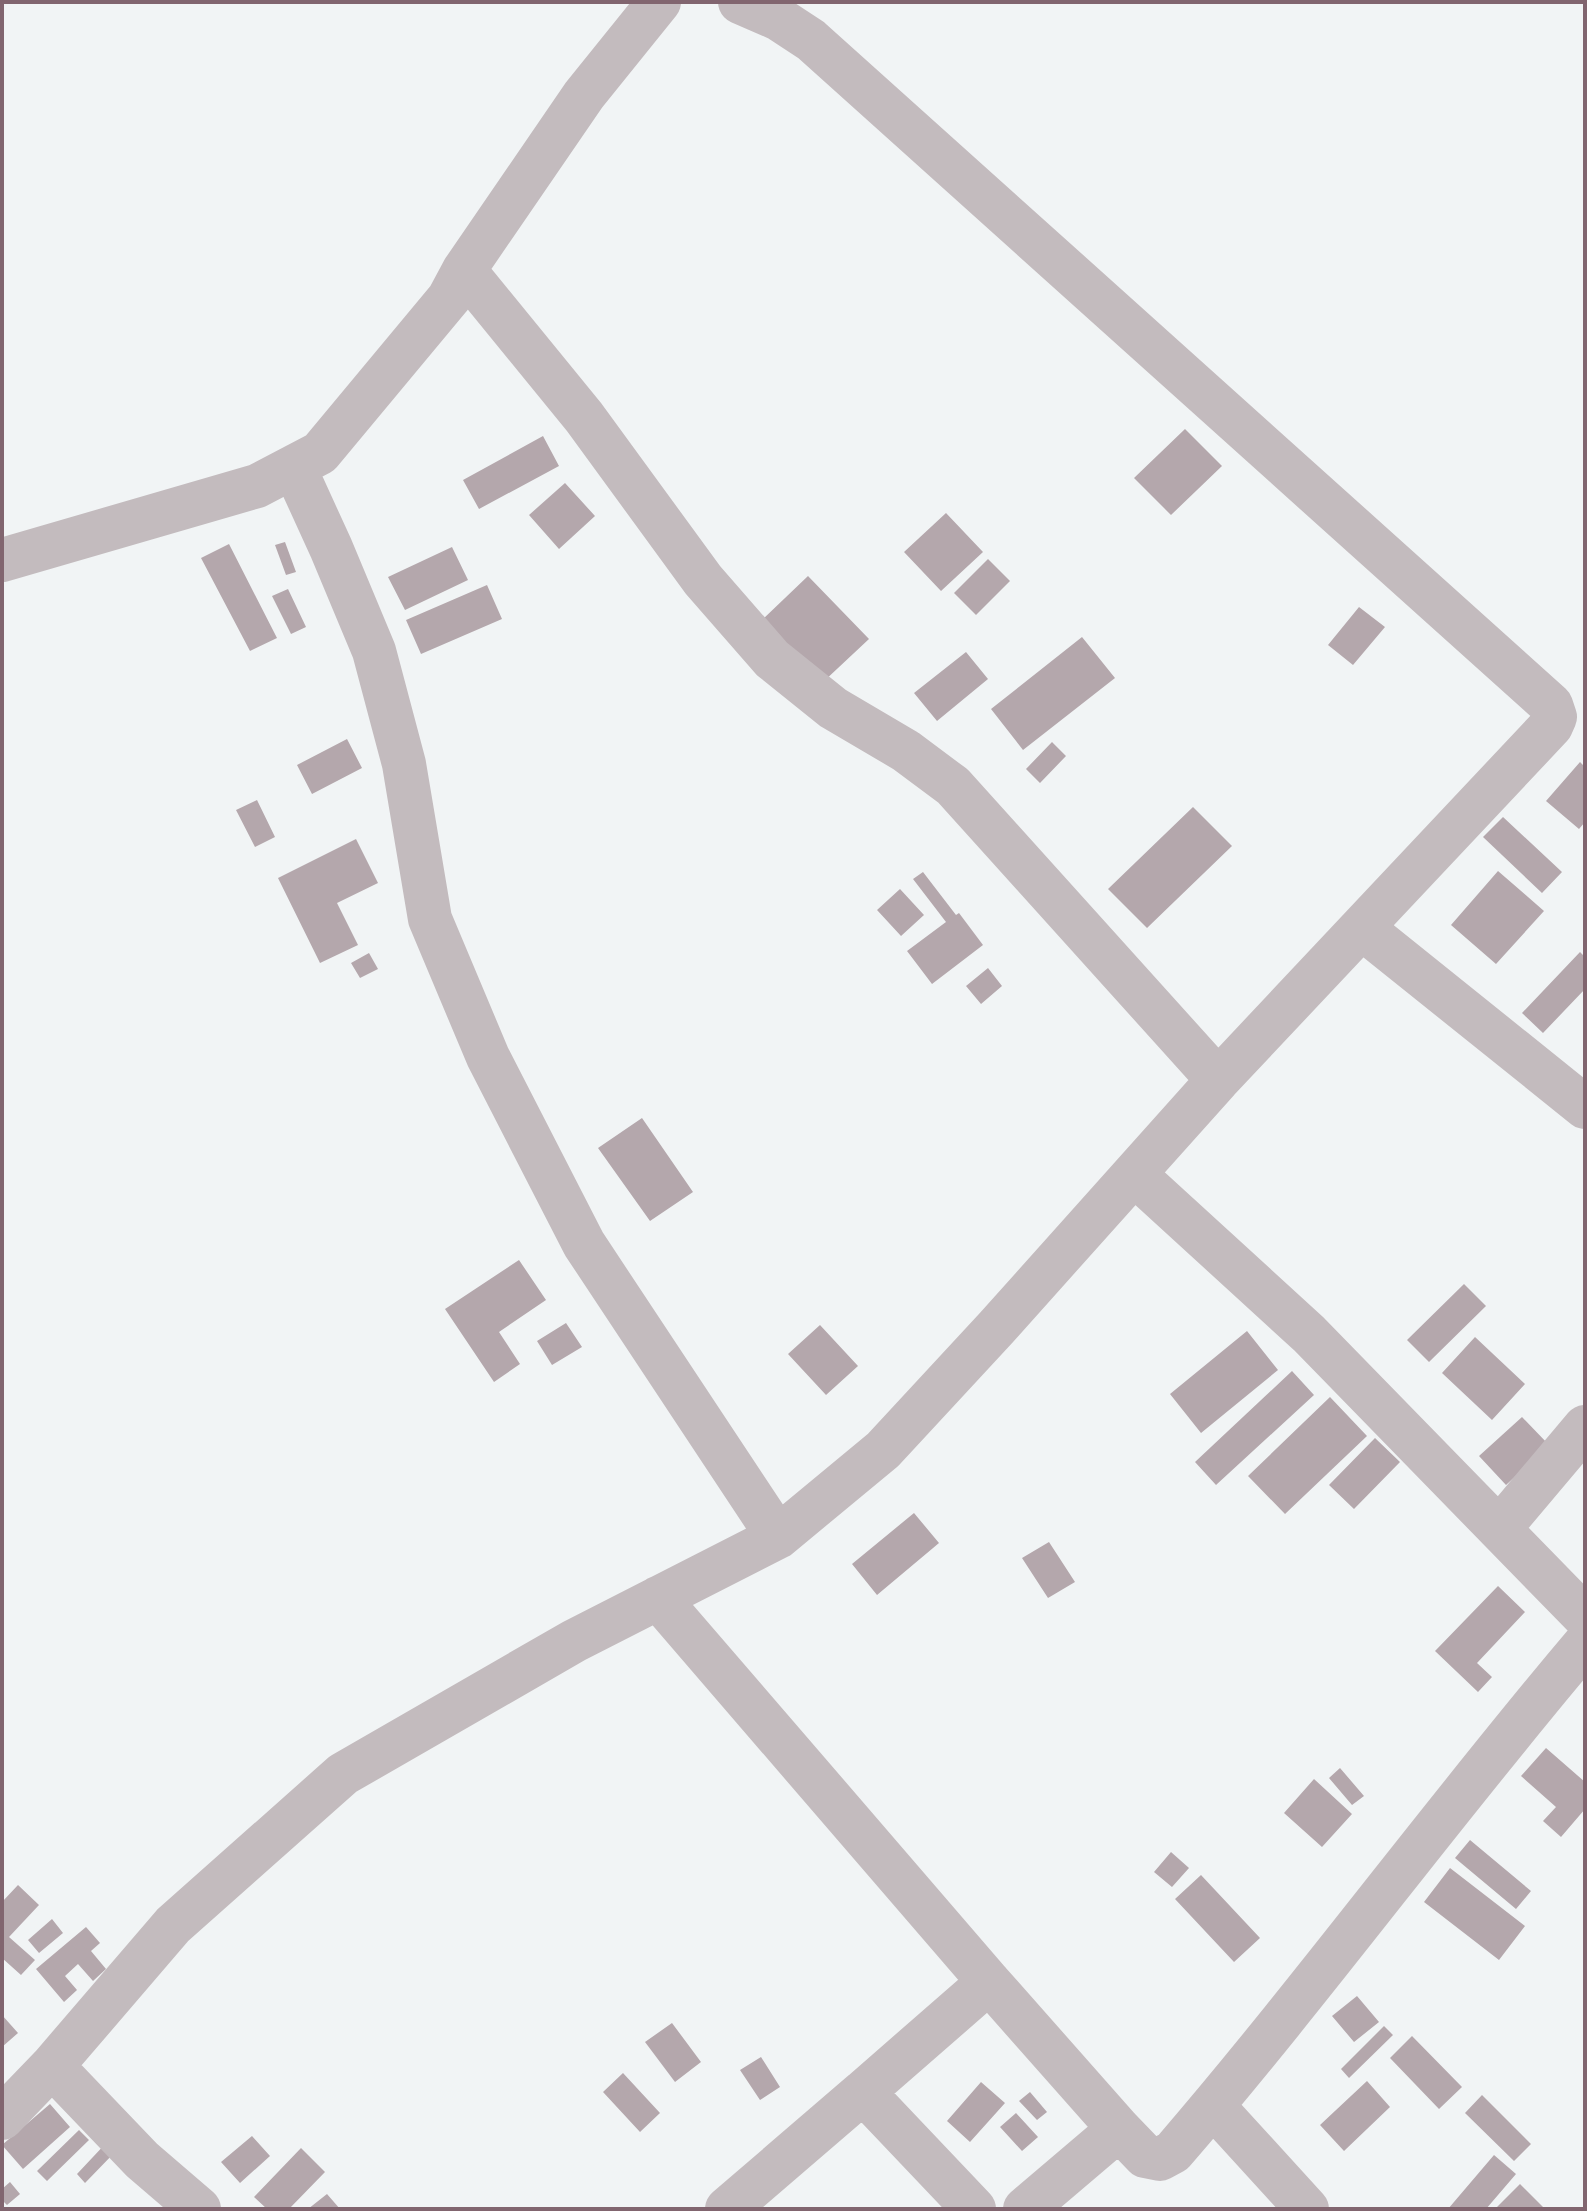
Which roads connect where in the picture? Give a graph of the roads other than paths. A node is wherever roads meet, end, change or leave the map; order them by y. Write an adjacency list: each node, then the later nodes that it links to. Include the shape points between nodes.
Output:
1 (659, 2): 3 (street, via 584,95)
2 (740, 2): 6 (street, via 811,40 1551,705 1551,726)
3 (464, 270): 4 (street, via 449,298 320,453); 7 (street, via 584,417 703,580 772,659 833,708 953,786)
4 (294, 467): 5 (street, via 257,486); 12 (street, via 374,651 404,764 430,919 488,1057 584,1244)
5 (2, 560)
6 (1362, 928): 7 (street); 8 (street)
7 (1218, 1080): 9 (street)
8 (1585, 1107)
9 (1134, 1174): 11 (street, via 1309,1334); 12 (street, via 883,1450)
10 (1585, 1427): 11 (street)
11 (1499, 1529): 14 (street)
12 (778, 1537): 13 (street)
13 (658, 1598): 16 (street); 17 (street, via 343,1774 173,1925)
14 (1585, 1617)
15 (1585, 1644): 19 (street)
16 (989, 1982): 18 (street); 21 (street)
17 (52, 2066): 20 (street); 22 (street, via 142,2160)
18 (863, 2092): 23 (street); 24 (street)
19 (1213, 2106): 21 (street, via 1173,2152 1160,2159 1145,2156); 26 (street)
20 (2, 2118)
21 (1119, 2129): 25 (street)
22 (199, 2209)
23 (727, 2209)
24 (974, 2209)
25 (1025, 2209)
26 (1307, 2209)

